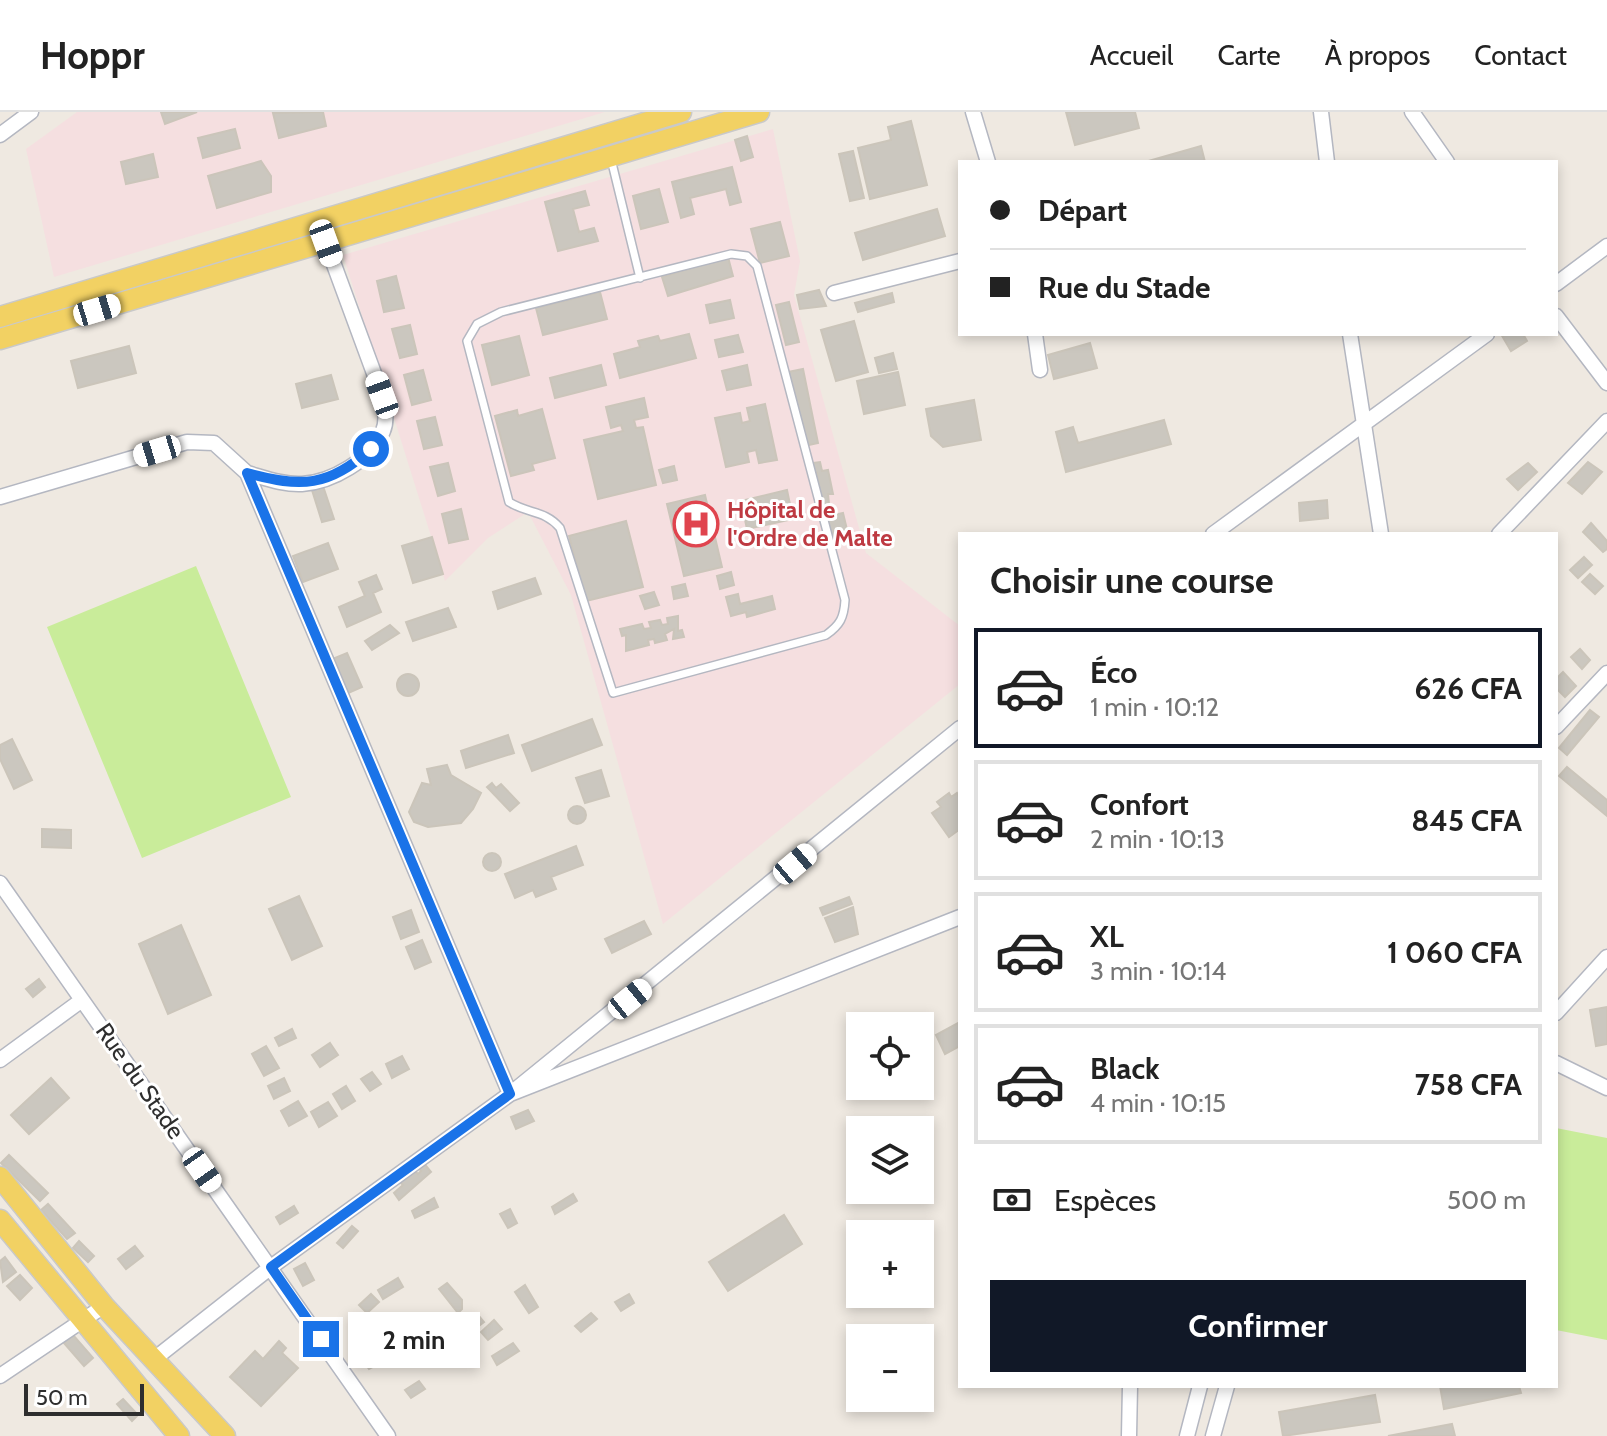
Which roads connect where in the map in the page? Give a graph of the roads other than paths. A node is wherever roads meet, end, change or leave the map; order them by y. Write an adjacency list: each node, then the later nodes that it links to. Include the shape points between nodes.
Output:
1 (31, 112): 7 (street)
2 (681, 112): 18 (main road)
3 (759, 112): 8 (main road)
4 (973, 112): 9 (street)
5 (1321, 112): 10 (street)
6 (1412, 112): 11 (street)
7 (0, 135)
8 (610, 157): 12 (main road); 15 (lane)
9 (987, 160)
10 (1327, 160)
11 (1446, 160)
12 (326, 243): 23 (main road); 28 (street, via 382,395 383,431 350,467 324,480 302,484)
13 (1607, 246): 16 (street)
14 (958, 262): 17 (street)
15 (640, 278): 15 (lane, via 731,254 747,256 757,266 845,600 839,626 826,635 613,693 560,528 551,517 509,502 467,341 477,324 501,312)
16 (1558, 283)
17 (834, 293)
18 (0, 317)
19 (1558, 319): 25 (street)
20 (1035, 336): 24 (street)
21 (1350, 336): 27 (street)
22 (1484, 336): 27 (street)
23 (0, 339)
24 (1040, 370)
25 (1607, 383)
26 (1607, 421): 32 (street)
27 (1362, 424): 30 (street); 31 (street)
28 (247, 473): 29 (street, via 214,443 187,442); 44 (street)
29 (0, 497)
30 (1234, 526)
31 (1381, 532)
32 (1501, 532)
33 (1607, 673): 34 (street)
34 (1558, 725)
35 (958, 730): 44 (street)
36 (0, 883): 39 (street, Rue du Stade)
37 (958, 918): 44 (street)
38 (1607, 957): 40 (street)
39 (82, 1000): 41 (street); 47 (street, Rue du Stade)
40 (1558, 1011)
41 (0, 1060)
42 (1558, 1064): 43 (street)
43 (1607, 1088)
44 (510, 1094): 47 (street)
45 (0, 1177): 48 (main road)
46 (0, 1220): 49 (main road)
47 (271, 1267): 50 (street); 57 (street, Rue du Stade)
48 (104, 1306): 49 (street); 50 (main road)
49 (81, 1320): 51 (street); 56 (main road)
50 (153, 1360): 55 (main road)
51 (0, 1376)
52 (1130, 1388): 58 (street)
53 (1199, 1388): 59 (street)
54 (1226, 1388): 60 (street)
55 (217, 1433)
56 (179, 1436)
57 (388, 1436)
58 (1129, 1436)
59 (1187, 1436)
60 (1213, 1436)

